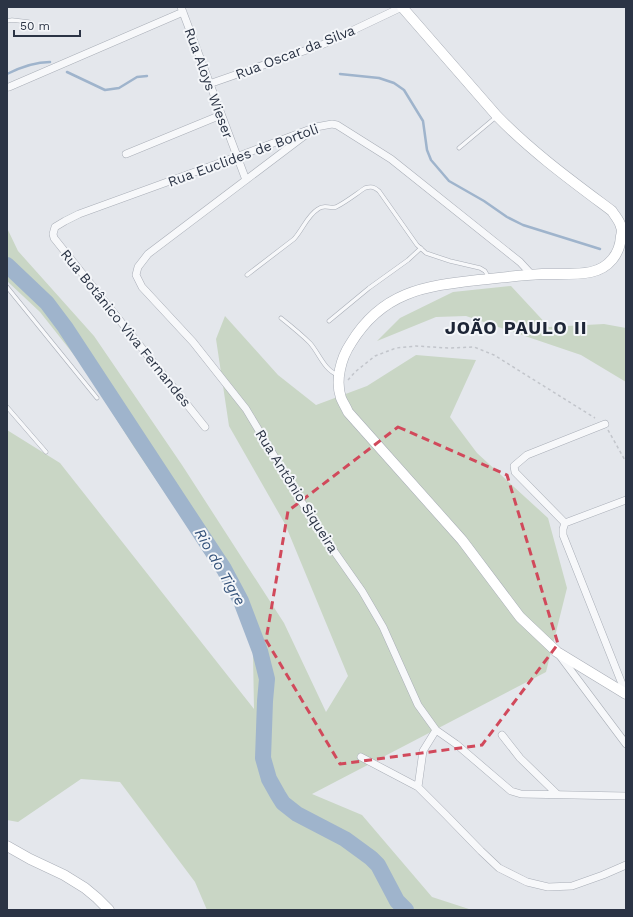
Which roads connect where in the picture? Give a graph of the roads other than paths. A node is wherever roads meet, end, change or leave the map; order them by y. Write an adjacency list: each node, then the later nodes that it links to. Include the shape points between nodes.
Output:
1 (402, 7): 5 (street, Rua Oscar da Silva, via 324,44); 8 (street)
2 (182, 9): 5 (street, Rua Aloys Wieser); 6 (street)
3 (7, 21): 4 (lane)
4 (29, 22)
5 (209, 84): 7 (street, Rua Aloys Wieser)
6 (9, 87)
7 (221, 115): 11 (street); 12 (street, Rua Aloys Wieser)
8 (497, 116): 10 (lane); 14 (street, via 525,144)
9 (316, 127): 12 (street, Rua Euclides de Bortoli); 13 (street); 18 (street, Rua Euclides de Bortoli, via 337,125 391,159 520,262)
10 (459, 148)
11 (126, 154)
12 (236, 157): 13 (street, Rua Aloys Wieser); 15 (street, Rua Euclides de Bortoli, via 80,214)
13 (246, 180): 33 (street, Rua Antônio Siqueira, via 148,254 138,267 136,275 142,287 193,342 246,409 315,524 362,591 383,627 418,705)
14 (622, 219): 18 (street, via 618,252 607,266 590,272)
15 (55, 227): 27 (street, Rua Botânico Viva Fernandes, via 54,238)
16 (421, 248): 17 (lane, via 379,191 370,186 336,207 319,207 294,238); 19 (lane, via 426,253 480,268); 22 (lane)
17 (247, 275)
18 (532, 275): 19 (street)
19 (490, 279): 23 (street, via 425,287 391,302 362,325 346,350)
20 (7, 287): 24 (lane)
21 (281, 318): 23 (lane, via 311,344 330,371)
22 (329, 321)
23 (339, 376): 31 (street, via 341,398 348,412 462,540 520,618)
24 (97, 398)
25 (7, 406): 28 (lane)
26 (605, 424): 30 (street, via 527,455 514,466 515,472)
27 (205, 427)
28 (46, 452)
29 (626, 500): 30 (street)
30 (565, 523): 32 (street, via 564,535)
31 (557, 652): 32 (street); 35 (street)
32 (626, 694)
33 (436, 730): 37 (street, via 423,751); 38 (street, Rua Antônio Siqueira, via 511,791 521,794)
34 (502, 735): 38 (street, via 520,758)
35 (626, 744)
36 (361, 757): 37 (street)
37 (418, 787): 41 (street, via 499,868 527,882 548,887 572,886)
38 (557, 794): 39 (street, Rua Antônio Siqueira)
39 (626, 796)
40 (7, 846): 42 (street, via 85,888)
41 (626, 865)
42 (109, 910)

